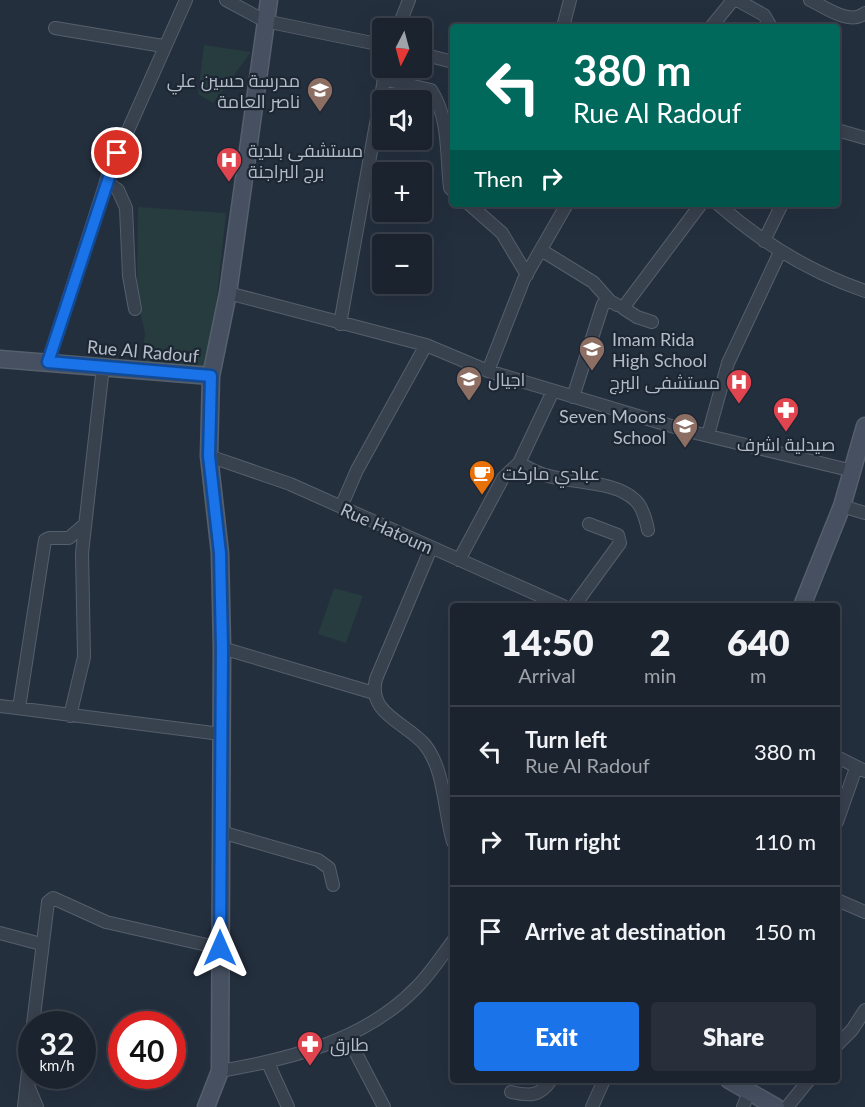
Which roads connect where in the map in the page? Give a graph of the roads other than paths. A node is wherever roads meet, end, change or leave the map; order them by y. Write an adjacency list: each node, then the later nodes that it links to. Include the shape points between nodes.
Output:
1 (186, 0): 16 (street)
2 (226, 0): 10 (street)
3 (269, 0): 10 (street)
4 (409, 0): 9 (street)
5 (570, 0): 11 (street)
6 (735, 0): 12 (street); 13 (street, via 764,15)
7 (810, 0): 8 (street, via 849,18)
8 (865, 13)
9 (402, 18)
10 (265, 21): 15 (street); 35 (street)
11 (564, 24)
12 (714, 24)
13 (769, 24)
14 (55, 28): 16 (street)
15 (372, 43)
16 (164, 46): 23 (street)
17 (432, 57): 18 (street)
18 (450, 61)
19 (384, 78): 40 (street)
20 (399, 78): 24 (street, via 431,90 437,100 447,138)
21 (840, 131): 22 (street)
22 (865, 138)
23 (106, 181): 38 (street, via 118,190 126,208 129,276); 43 (street)
24 (450, 188)
25 (472, 207): 33 (street, via 502,233)
26 (565, 207): 31 (street)
27 (699, 207): 37 (street)
28 (722, 207): 30 (street)
29 (781, 207): 30 (street)
30 (764, 241): 32 (street)
31 (541, 250): 33 (street); 36 (street, via 594,282)
32 (780, 252): 34 (street, via 827,278); 50 (street, via 728,363)
33 (526, 275): 45 (street)
34 (865, 291)
35 (228, 293): 40 (street); 46 (street)
36 (610, 301): 37 (street); 48 (street, via 603,304)
37 (623, 308): 39 (street)
38 (135, 309)
39 (652, 322)
40 (340, 324): 41 (street)
41 (426, 345): 45 (street); 55 (street, via 357,470)
42 (0, 359): 43 (street, Rue Al Radouf)
43 (48, 362): 44 (street, Rue Al Radouf)
44 (103, 367): 46 (street, Rue Al Radouf); 57 (street)
45 (488, 371): 47 (street)
46 (211, 376): 51 (street)
47 (553, 391): 48 (street); 52 (street)
48 (573, 397): 50 (street)
49 (865, 426): 53 (street)
50 (708, 435): 53 (street)
51 (209, 456): 55 (street, Rue Hatoum, via 290,484); 65 (street, via 220,553)
52 (519, 463): 59 (street, via 545,476 593,482 627,495 640,508); 61 (street, via 504,478)
53 (853, 471): 54 (street)
54 (842, 506): 56 (street); 64 (street)
55 (341, 507): 60 (street, Rue Hatoum)
56 (865, 513)
57 (84, 524): 68 (street, via 69,538 45,540); 69 (street, via 84,657)
58 (589, 524): 63 (street, via 618,535 620,543)
59 (648, 530)
60 (431, 548): 61 (street, Rue Hatoum); 66 (street, via 376,679)
61 (459, 560): 62 (street, Rue Hatoum)
62 (556, 603)
63 (576, 603)
64 (803, 603)
65 (222, 648): 66 (street); 70 (street)
66 (374, 693): 74 (street, via 384,711 426,746 438,775)
67 (0, 706): 68 (street)
68 (19, 708): 69 (street)
69 (70, 716): 70 (street)
70 (221, 734): 75 (street)
71 (840, 759): 72 (street)
72 (860, 769): 73 (street)
73 (840, 815)
74 (450, 829)
75 (220, 832): 76 (street, via 318,860 329,868); 82 (street)
76 (333, 885)
77 (840, 901): 78 (street)
78 (865, 912)
79 (0, 933): 80 (street)
80 (41, 944): 82 (street, via 48,902 56,898 106,922); 84 (street)
81 (450, 946): 85 (street, via 402,1001)
82 (220, 948): 88 (street)
83 (865, 1010): 86 (street)
84 (34, 1011)
85 (347, 1036): 87 (street); 101 (street)
86 (840, 1042)
87 (268, 1063): 88 (street); 100 (street)
88 (220, 1071): 99 (street)
89 (548, 1083): 95 (street, via 536,1094)
90 (603, 1083): 102 (street)
91 (732, 1083): 96 (street)
92 (807, 1083): 104 (street)
93 (26, 1089): 97 (street)
94 (30, 1089): 98 (street)
95 (511, 1092)
96 (746, 1100): 103 (street)
97 (24, 1107)
98 (37, 1107)
99 (206, 1107)
100 (288, 1107)
101 (384, 1107)
102 (592, 1107)
103 (776, 1107)
104 (787, 1107)

